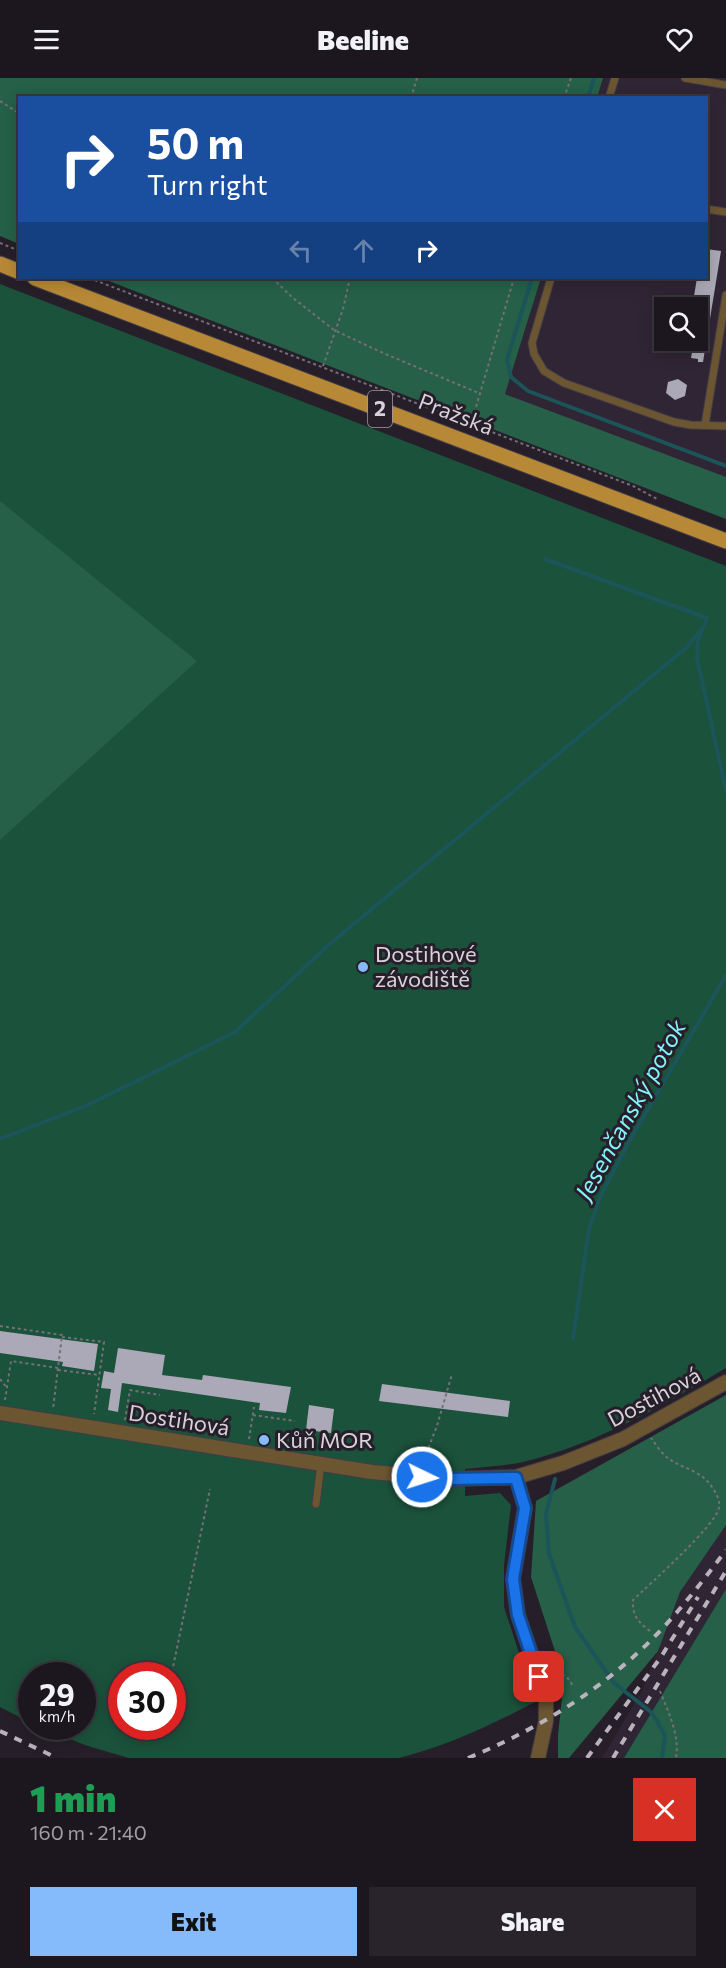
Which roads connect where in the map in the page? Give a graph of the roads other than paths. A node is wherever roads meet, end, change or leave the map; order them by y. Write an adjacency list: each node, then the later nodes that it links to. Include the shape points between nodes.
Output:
1 (615, 78): 4 (lane)
2 (685, 78): 3 (lane)
3 (726, 85)
4 (610, 96)
5 (708, 209): 6 (lane)
6 (726, 212)
7 (0, 264): 8 (main road)
8 (18, 271)
9 (38, 279): 14 (main road, Pražská / 2)
10 (551, 279): 12 (lane, via 532,343 544,371 564,383 674,422)
11 (726, 295): 12 (lane)
12 (705, 425): 13 (lane)
13 (726, 426)
14 (726, 541)
15 (726, 1382): 18 (street, Dostihová, via 623,1439)
16 (2, 1410): 17 (street, Dostihová)
17 (321, 1464): 18 (street, Dostihová, via 422,1477); 19 (lane)
18 (516, 1478): 20 (street, via 525,1508 513,1579 518,1615 546,1697 546,1721)
19 (316, 1504)
20 (538, 1758)

